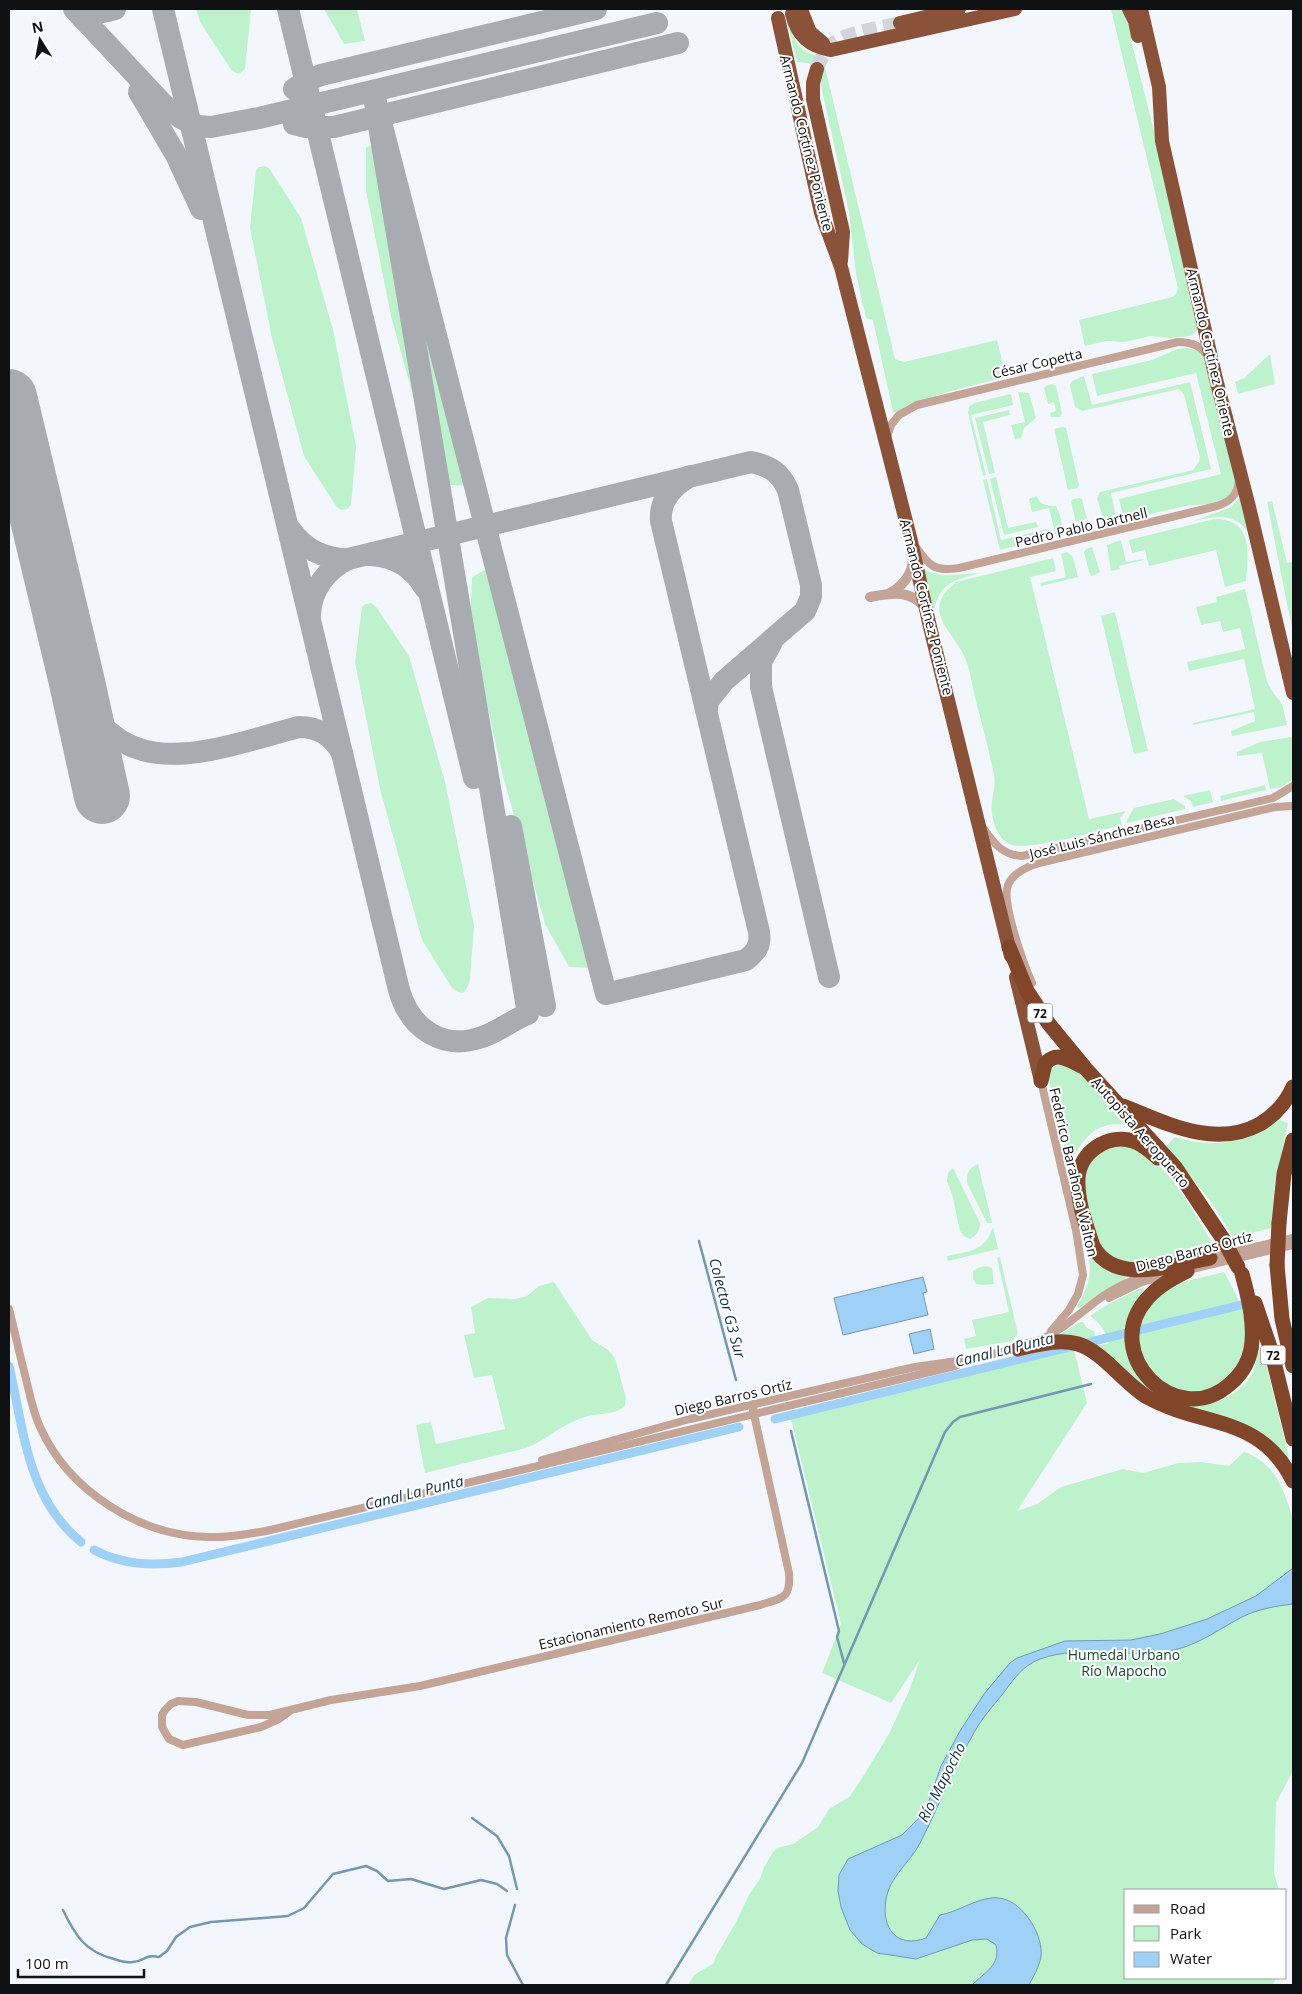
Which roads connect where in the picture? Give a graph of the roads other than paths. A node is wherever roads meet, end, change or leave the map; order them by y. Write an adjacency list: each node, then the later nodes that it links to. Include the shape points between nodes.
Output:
1 (959, 9): 5 (highway)
2 (1015, 9): 8 (highway, Armando Cortínez Poniente, via 831,50 812,44 798,32 790,15 821,213)
3 (1129, 9): 7 (highway, via 1135,21)
4 (1141, 9): 7 (highway, Armando Cortínez Oriente, via 1159,87)
5 (900, 24)
6 (817, 69): 8 (highway, Armando Cortínez Poniente, via 813,100 843,232)
7 (1162, 142): 9 (highway, Armando Cortínez Oriente)
8 (841, 267): 10 (highway, Armando Cortínez Poniente)
9 (1212, 363): 10 (street, César Copetta, via 1197,346 1178,342 917,405 904,410 894,420 887,437); 11 (highway, Armando Cortínez Oriente)
10 (887, 450): 12 (highway, Armando Cortínez Poniente)
11 (1238, 466): 12 (street, Pedro Pablo Dartnell, via 1238,490 1224,504 959,568 944,570 928,564); 16 (highway, Armando Cortínez Oriente)
12 (913, 547): 13 (street, via 913,566 909,576); 15 (highway, Armando Cortínez Poniente)
13 (889, 594): 14 (street); 15 (street, via 912,596)
14 (870, 597)
15 (927, 611): 19 (highway, Armando Cortínez Poniente)
16 (1293, 693)
17 (1293, 786): 19 (street, José Luis Sánchez Besa, via 1273,798 1022,856 1002,851)
18 (1293, 806): 21 (street, José Luis Sánchez Besa, via 1275,807 1038,863 1015,875 1006,892 1011,919 1020,953)
19 (979, 822): 20 (highway, Armando Cortínez Poniente)
20 (1009, 947): 21 (highway, Autopista Aeropuerto / 72, via 1027,991); 23 (highway, Armando Cortínez Poniente)
21 (1049, 1024): 22 (highway, Autopista Aeropuerto / 72)
22 (1086, 1069): 23 (highway, via 1064,1057 1055,1057 1045,1064); 25 (highway, Autopista Aeropuerto / 72)
23 (1041, 1081): 39 (street, Federico Barahona Walton, via 1076,1230 1083,1275 1078,1294 1061,1322)
24 (1293, 1087): 25 (highway, via 1281,1107 1265,1121 1242,1131 1222,1134 1187,1130)
25 (1119, 1105): 29 (highway, Autopista Aeropuerto / 72)
26 (1293, 1140): 28 (highway, 72)
27 (1293, 1156): 28 (highway)
28 (1284, 1174): 35 (highway, 72, bridge)
29 (1191, 1189): 32 (highway, via 1144,1146 1124,1139 1109,1141 1095,1148 1085,1158 1079,1172 1079,1195 1093,1246 1108,1263 1135,1270); 33 (highway, Autopista Aeropuerto / 72, bridge)
30 (1293, 1238): 32 (street, Diego Barros Ortíz)
31 (1293, 1245): 34 (street, Diego Barros Ortíz)
32 (1210, 1258): 37 (street, Diego Barros Ortíz, via 1126,1283 1098,1299)
33 (1240, 1270): 34 (highway, via 1252,1323 1250,1351 1239,1374 1220,1391 1187,1398 1159,1389 1147,1378 1138,1365 1133,1332 1139,1310 1147,1298); 45 (highway, Autopista Aeropuerto / 72, via 1271,1350)
34 (1187, 1271): 37 (street, Diego Barros Ortíz, via 1142,1282)
35 (1278, 1272): 38 (highway); 42 (highway, 72, via 1282,1319)
36 (9, 1309): 46 (street, Diego Barros Ortíz, via 34,1411 58,1458 80,1483 107,1504 157,1528 209,1537 245,1534)
37 (1081, 1314): 39 (street, Diego Barros Ortíz)
38 (1293, 1320)
39 (1038, 1341): 40 (street, Diego Barros Ortíz)
40 (1018, 1348): 41 (street, Diego Barros Ortíz); 47 (highway, via 1056,1342 1070,1342 1087,1348 1148,1397 1256,1437 1275,1453)
41 (971, 1359): 43 (street, Diego Barros Ortíz, via 915,1367); 44 (street, Diego Barros Ortíz, via 955,1366)
42 (1293, 1366)
43 (754, 1404): 44 (street, Estacionamiento Remoto Sur); 46 (street, Diego Barros Ortíz, via 622,1437)
44 (754, 1414): 46 (street, Diego Barros Ortíz); 48 (street, Estacionamiento Remoto Sur, via 789,1573 789,1590 784,1596 760,1605 420,1686 348,1697)
45 (1293, 1439)
46 (504, 1472)
47 (1293, 1481)
48 (290, 1711): 48 (street, Estacionamiento Remoto Sur, via 248,1715 196,1702 178,1701 165,1710 161,1721 169,1739 183,1745 261,1727)

